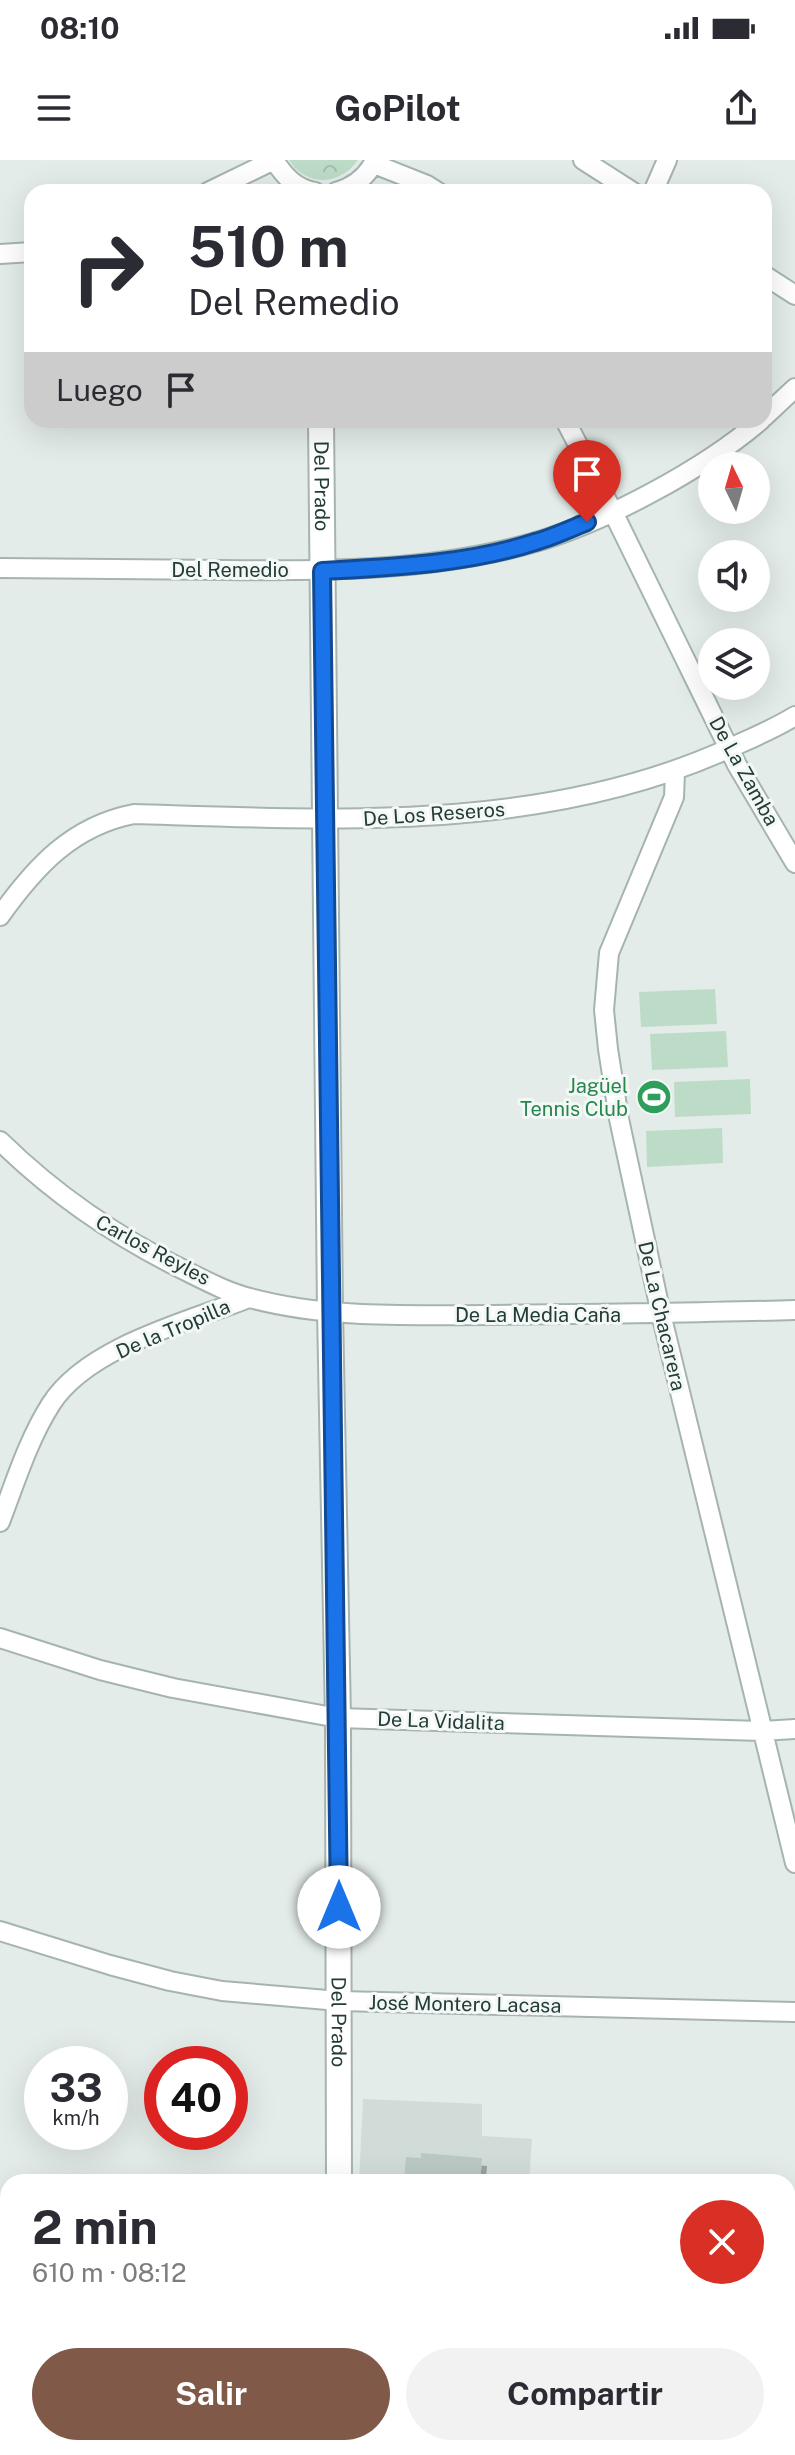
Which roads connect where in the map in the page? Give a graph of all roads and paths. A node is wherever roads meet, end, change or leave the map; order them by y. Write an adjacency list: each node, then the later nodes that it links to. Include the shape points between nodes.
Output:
1 (274, 160): 5 (street); 6 (street)
2 (583, 160): 9 (street)
3 (667, 160): 10 (street)
4 (375, 162): 7 (street); 8 (street)
5 (224, 184)
6 (294, 184)
7 (356, 184)
8 (425, 184)
9 (620, 184)
10 (656, 184)
11 (24, 252): 12 (street)
12 (0, 254)
13 (772, 280): 14 (street)
14 (795, 295)
15 (795, 388): 16 (street, Del Remedio)
16 (772, 409)
17 (321, 428): 22 (street, Del Prado)
18 (569, 428): 20 (street, De La Zamba)
19 (751, 428): 20 (street, Del Remedio, via 708,459)
20 (613, 512): 22 (street, Del Remedio, via 534,543 479,556); 24 (street, De La Zamba)
21 (0, 568): 22 (street, Del Remedio)
22 (322, 571): 26 (street, Del Prado)
23 (790, 726): 24 (street, De Los Reseros)
24 (729, 749): 25 (street, De Los Reseros); 27 (street, De La Zamba)
25 (675, 772): 26 (street, De Los Reseros, via 529,807); 33 (street, De La Chacarera, via 674,797 609,953 604,1010 619,1119)
26 (324, 820): 28 (street, De Los Reseros, via 117,817 89,828 49,856); 32 (street, Del Prado)
27 (795, 863)
28 (0, 916)
29 (0, 1141): 30 (street, Carlos Reyles, via 77,1208 158,1257)
30 (249, 1298): 32 (street, Carlos Reyles); 34 (street, De la Tropilla, via 135,1341 65,1387 51,1403 26,1454)
31 (795, 1310): 33 (street, De La Media Caña)
32 (330, 1311): 33 (street, De La Media Caña); 36 (street, Del Prado)
33 (661, 1314): 38 (street, De La Chacarera)
34 (0, 1522)
35 (0, 1638): 36 (street, De La Vidalita, via 173,1688)
36 (338, 1718): 38 (street, De La Vidalita); 41 (street, Del Prado)
37 (795, 1729): 38 (street, De La Vidalita)
38 (761, 1731): 39 (street, De La Chacarera)
39 (795, 1863)
40 (0, 1931): 41 (street, José Montero Lacasa, via 170,1981)
41 (339, 2001): 42 (street, José Montero Lacasa); 43 (street, Del Prado)
42 (795, 2012)
43 (339, 2174)

